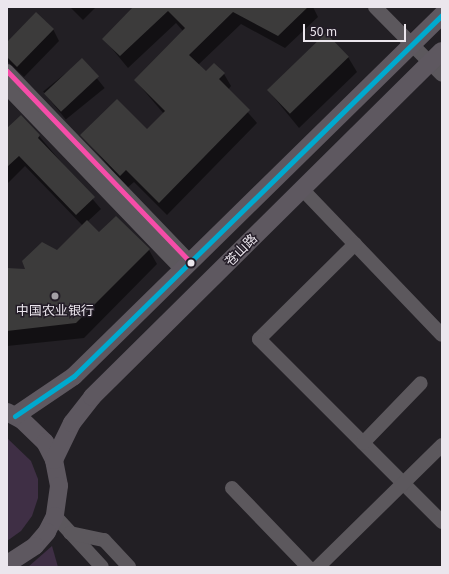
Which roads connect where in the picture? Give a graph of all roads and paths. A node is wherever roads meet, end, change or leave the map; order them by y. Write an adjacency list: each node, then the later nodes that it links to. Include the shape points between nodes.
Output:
1 (375, 7): 3 (street)
2 (442, 15): 3 (main road, 苍山路)
3 (412, 45): 4 (street); 9 (main road, 苍山路)
4 (438, 63): 7 (main road, 苍山路)
5 (7, 71): 9 (street)
6 (7, 88): 9 (street)
7 (302, 189): 8 (street); 15 (main road, 苍山路, via 92,397 72,424)
8 (355, 244): 10 (street); 13 (street, via 259,339)
9 (187, 267): 12 (main road, 苍山路, via 68,382)
10 (442, 335)
11 (421, 383): 13 (street)
12 (11, 414): 15 (main road, via 35,430)
13 (363, 443): 16 (street)
14 (442, 445): 16 (street)
15 (54, 460): 18 (main road, via 59,486)
16 (403, 483): 19 (street); 25 (street)
17 (232, 488): 24 (street)
18 (54, 516): 20 (street); 21 (main road, via 35,546)
19 (442, 522)
20 (70, 533): 22 (street); 23 (street, via 104,540)
21 (7, 564)
22 (102, 567)
23 (129, 567)
24 (308, 567)
25 (318, 567)

